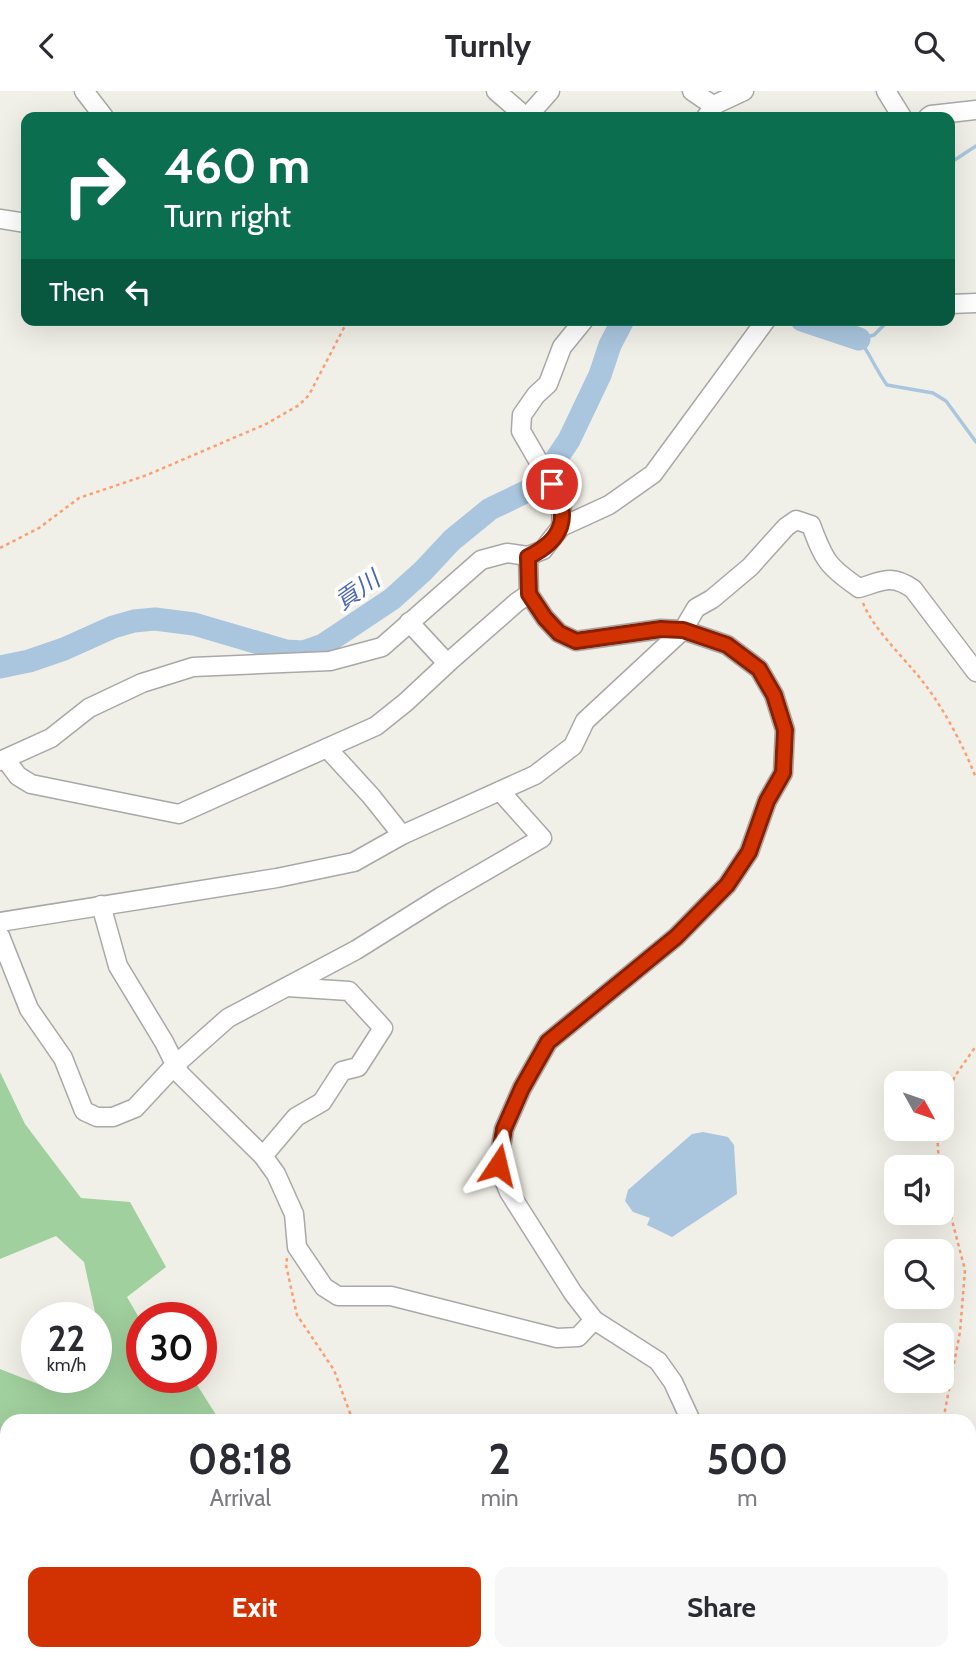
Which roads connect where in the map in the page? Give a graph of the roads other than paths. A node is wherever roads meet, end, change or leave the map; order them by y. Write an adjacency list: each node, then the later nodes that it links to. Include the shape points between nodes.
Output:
1 (84, 91): 8 (street)
2 (496, 91): 9 (street)
3 (550, 91): 10 (street)
4 (744, 91): 6 (street)
5 (886, 91): 11 (street)
6 (703, 100)
7 (976, 110): 12 (street)
8 (100, 112)
9 (521, 112)
10 (531, 112)
11 (899, 112)
12 (955, 112)
13 (0, 219): 14 (street)
14 (21, 222)
15 (976, 303): 16 (street)
16 (955, 305)
17 (579, 326): 19 (street, via 562,347 548,384 522,415 521,431 562,502)
18 (762, 326): 19 (street, via 653,474 610,505)
19 (562, 527): 20 (street, via 543,550)
20 (528, 557): 21 (street); 22 (street, via 507,552 481,560)
21 (529, 594): 23 (street, via 559,633 576,641); 24 (street)
22 (409, 622): 24 (street); 27 (street, via 382,647 330,661 193,667 142,683 89,708 51,738)
23 (683, 630): 25 (street, via 696,608 750,567 796,520 811,524 823,558 859,588 889,579 907,585); 28 (street, via 585,721 573,746 535,775); 36 (street, via 727,645 759,669 774,695 785,730 783,773 767,801 749,852 727,885 676,937 548,1042 504,1129 498,1165 509,1192)
24 (447, 663): 26 (street, via 376,726)
25 (976, 672)
26 (327, 748): 27 (street, via 179,814 32,784); 29 (street)
27 (3, 761)
28 (499, 791): 29 (street); 33 (street, via 542,838)
29 (402, 835): 30 (street, via 354,862)
30 (101, 905): 31 (street); 34 (street, via 118,966)
31 (0, 922)
32 (0, 936): 34 (street, via 29,1009 63,1058 84,1111 113,1117 135,1108)
33 (287, 987): 34 (street, via 228,1018); 35 (street, via 349,991 383,1028 358,1067 342,1071 322,1102 296,1117)
34 (175, 1066): 35 (street)
35 (263, 1157): 36 (street, via 294,1214 298,1247 324,1287 335,1294 391,1296 557,1338 578,1337)
36 (594, 1320): 37 (street, via 657,1361)
37 (688, 1414)

